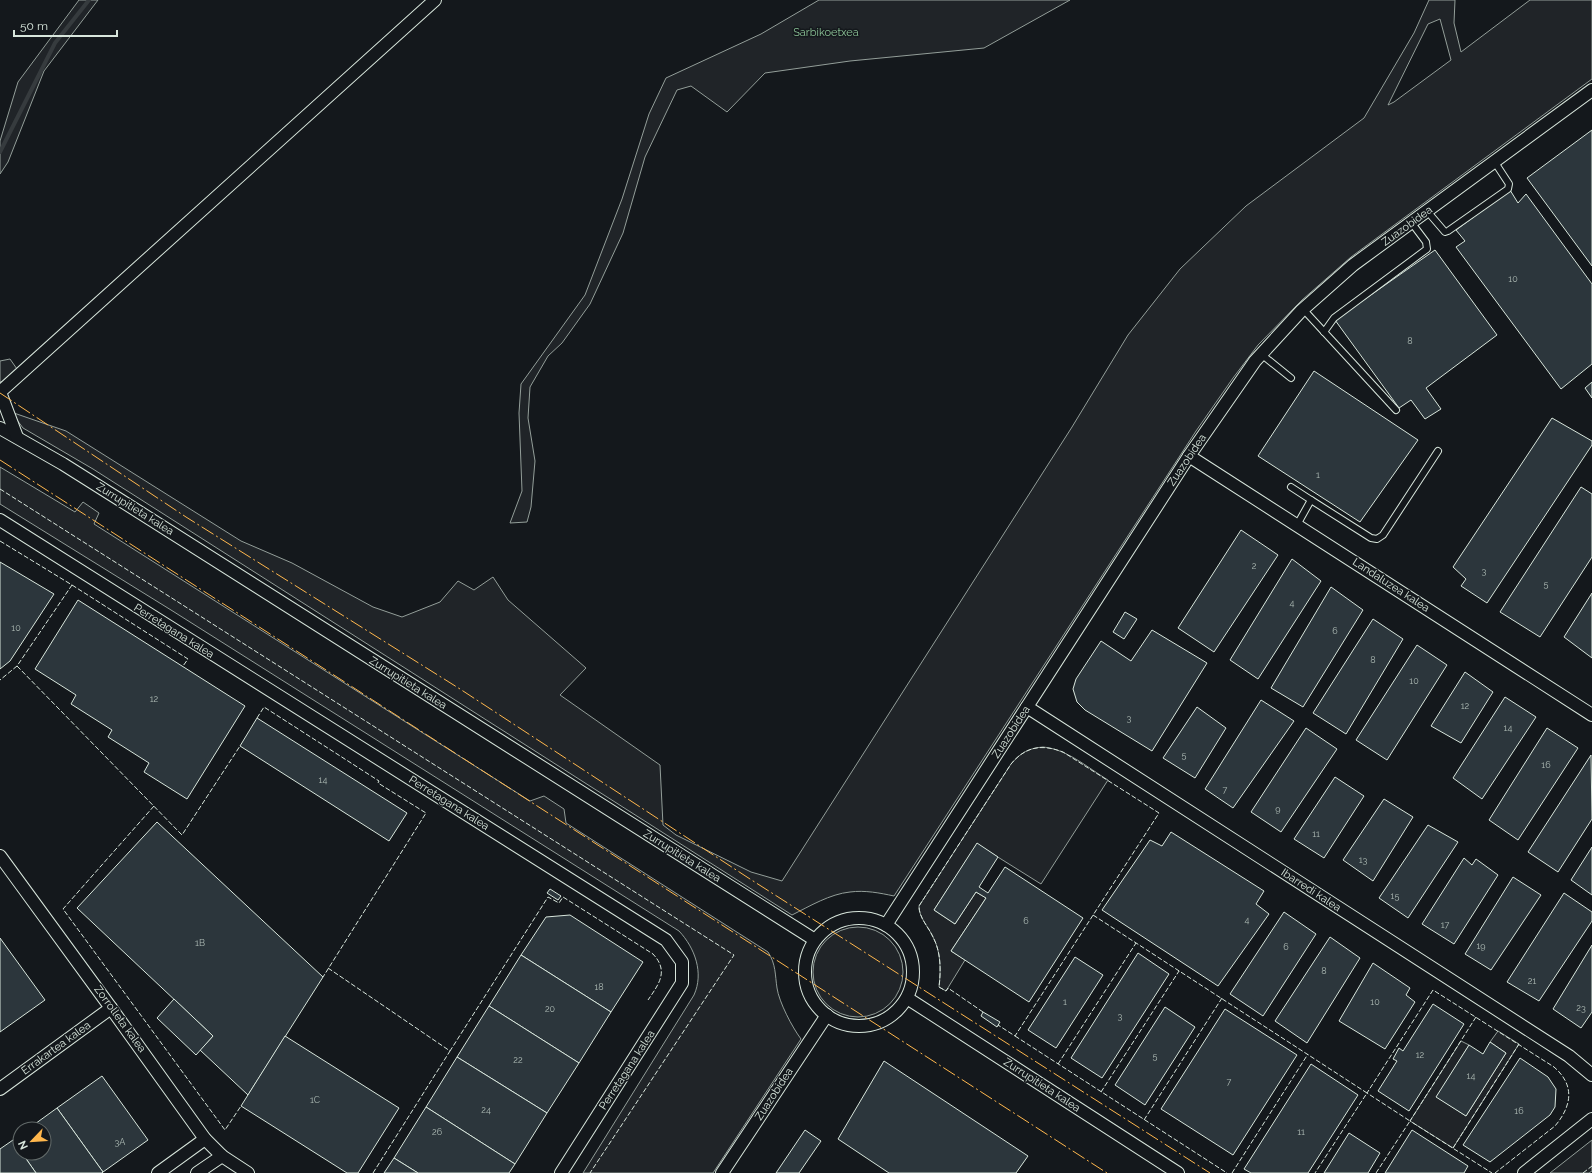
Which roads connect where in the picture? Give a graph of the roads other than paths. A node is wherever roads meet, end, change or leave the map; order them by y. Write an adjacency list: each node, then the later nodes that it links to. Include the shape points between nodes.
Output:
1 (435, 0): 10 (street)
2 (1592, 90): 3 (street, Zuazobidea)
3 (1494, 161): 4 (street, Zuazobidea); 4 (lane, via 1509,184 1508,189 1448,232 1442,229)
4 (1427, 210): 5 (street, Zuazobidea)
5 (1411, 222): 6 (street, Zuazobidea, via 1353,266); 7 (lane, via 1426,242 1427,249 1334,318)
6 (1303, 309): 7 (lane); 8 (street, Zuazobidea)
7 (1324, 332): 11 (lane)
8 (1261, 354): 9 (lane); 15 (street, Zuazobidea)
9 (1291, 378)
10 (0, 392): 13 (street)
11 (1396, 410)
12 (0, 428): 13 (street, Zurrupitieta kalea)
13 (17, 437): 24 (street, Zurrupitieta kalea)
14 (1438, 451): 17 (lane, via 1383,535 1377,539 1371,538)
15 (1189, 456): 19 (street, Landaluzea kalea); 20 (street, Zuazobidea)
16 (1292, 487): 17 (lane)
17 (1311, 500): 19 (lane)
18 (0, 520): 36 (street, Perretagana kalea, via 666,940 682,962 682,983)
19 (1297, 525): 21 (street, Landaluzea kalea)
20 (1027, 707): 23 (street, Zuazobidea); 28 (street, Ibarredi kalea, via 1569,1056)
21 (1592, 715)
22 (1, 860): 26 (street, Zorrolleta kalea)
23 (886, 925): 24 (street, via 861,917 848,918 824,930); 25 (street, via 898,933 911,957 912,985)
24 (815, 940): 27 (street, via 807,955 807,988 815,1003)
25 (907, 998): 27 (street, via 889,1017 864,1026 838,1022); 38 (street, Zurrupitieta kalea)
26 (111, 1008): 29 (street, Errakartea kalea); 31 (street, Zorrolleta kalea)
27 (827, 1015): 37 (street, Zuazobidea)
28 (1592, 1075)
29 (0, 1089)
30 (1592, 1119): 39 (street)
31 (205, 1139): 32 (street, Zorrolleta kalea); 33 (street)
32 (222, 1156): 34 (street); 35 (street, Zorrolleta kalea)
33 (158, 1173)
34 (197, 1173)
35 (248, 1173)
36 (561, 1173)
37 (722, 1173)
38 (1178, 1173)
39 (1524, 1173)

